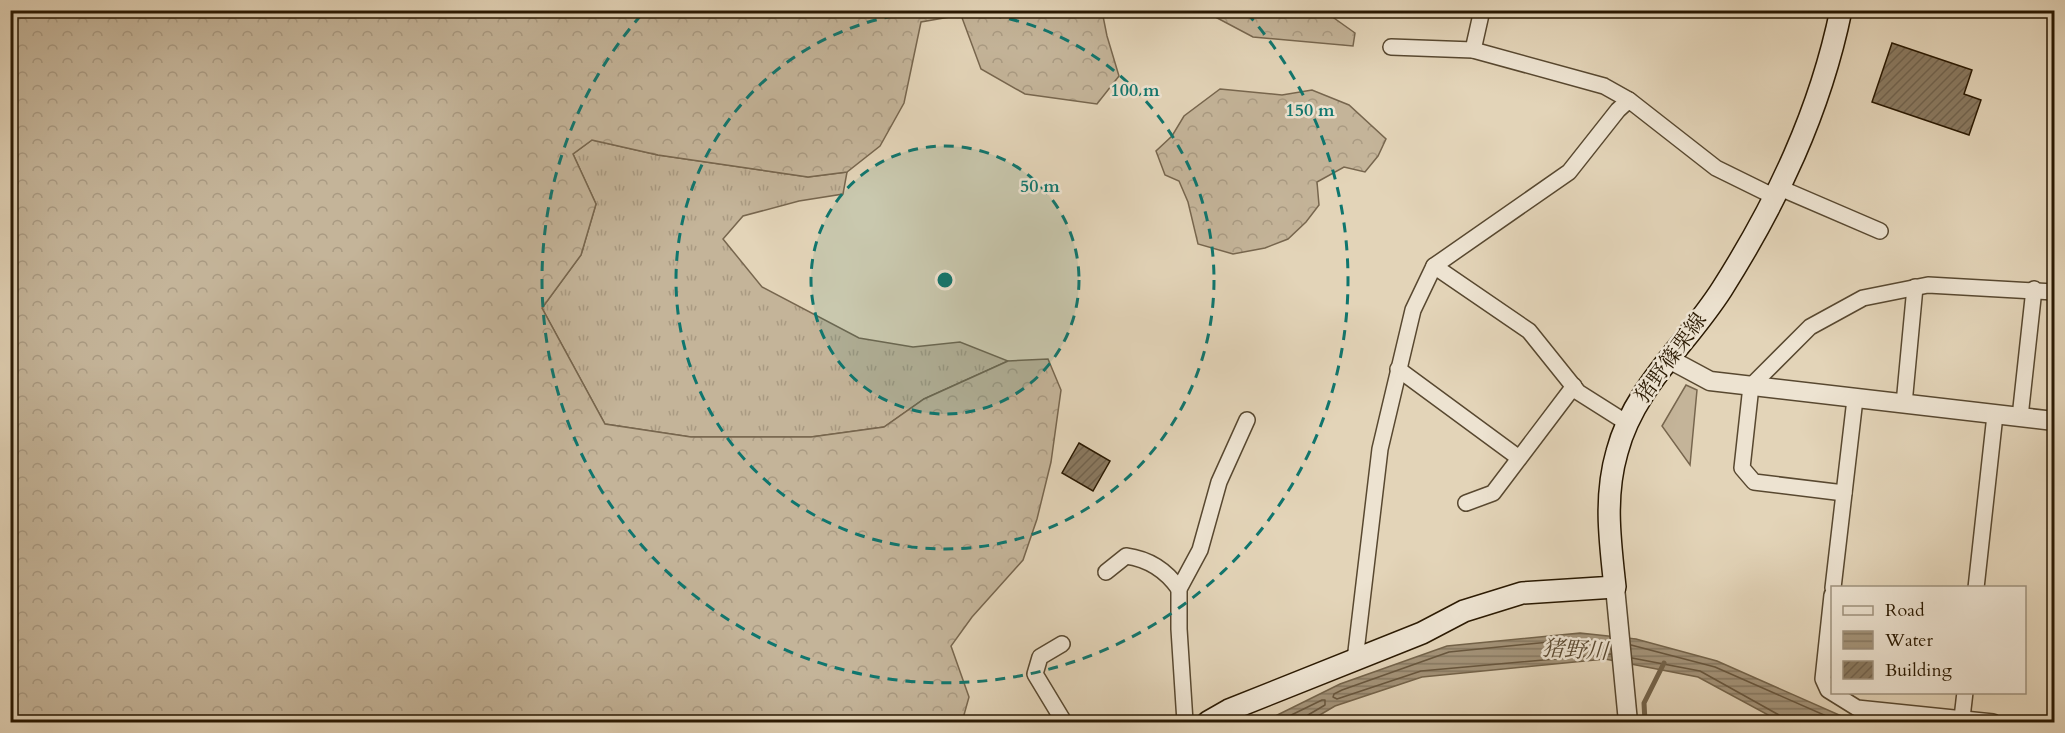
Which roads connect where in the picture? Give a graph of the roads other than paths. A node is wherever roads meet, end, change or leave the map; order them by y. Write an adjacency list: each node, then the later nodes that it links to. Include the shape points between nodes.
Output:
1 (1482, 10): 4 (street)
2 (1841, 10): 6 (main road, 猪野篠栗線, via 1806,132)
3 (1391, 47): 4 (street)
4 (1473, 50): 5 (street, via 1604,86)
5 (1629, 100): 6 (street, via 1716,168); 8 (street, via 1569,172)
6 (1777, 193): 7 (street); 12 (main road, 猪野篠栗線, via 1721,290)
7 (1880, 231)
8 (1434, 266): 13 (street, via 1413,310); 14 (street, via 1529,331)
9 (1915, 287): 10 (street); 15 (street, via 1863,298 1810,327); 17 (street)
10 (2034, 289): 11 (street); 19 (street)
11 (2055, 292)
12 (1669, 359): 15 (street, via 1710,381); 22 (main road, 猪野篠栗線)
13 (1398, 369): 23 (street); 33 (street, via 1376,479)
14 (1574, 386): 22 (street); 23 (street)
15 (1751, 386): 16 (street); 24 (street, via 1742,468 1754,482)
16 (1855, 399): 17 (street); 24 (street)
17 (1904, 404): 18 (street)
18 (1995, 414): 19 (street); 28 (street)
19 (2020, 417): 21 (street)
20 (1247, 420): 30 (street, via 1219,482 1200,550)
21 (2055, 421)
22 (1627, 423): 29 (main road, 猪野篠栗線, via 1608,496)
23 (1519, 458): 25 (street, via 1493,493)
24 (1844, 493): 27 (street)
25 (1466, 503)
26 (1106, 572): 30 (street, via 1126,556 1142,558 1171,578)
27 (1833, 586)
28 (1976, 586)
29 (1615, 587): 33 (main road, via 1522,593 1464,611); 41 (street)
30 (1179, 589): 39 (street)
31 (1831, 612): 34 (street, via 1823,679)
32 (1062, 644): 38 (street, via 1040,657 1035,674)
33 (1355, 660): 40 (main road, via 1229,710)
34 (1831, 692)
35 (1834, 694): 37 (street, via 1857,708)
36 (1965, 694): 37 (street)
37 (1962, 718): 42 (street)
38 (1064, 723)
39 (1185, 723)
40 (1208, 723)
41 (1628, 723)
42 (1993, 723)

